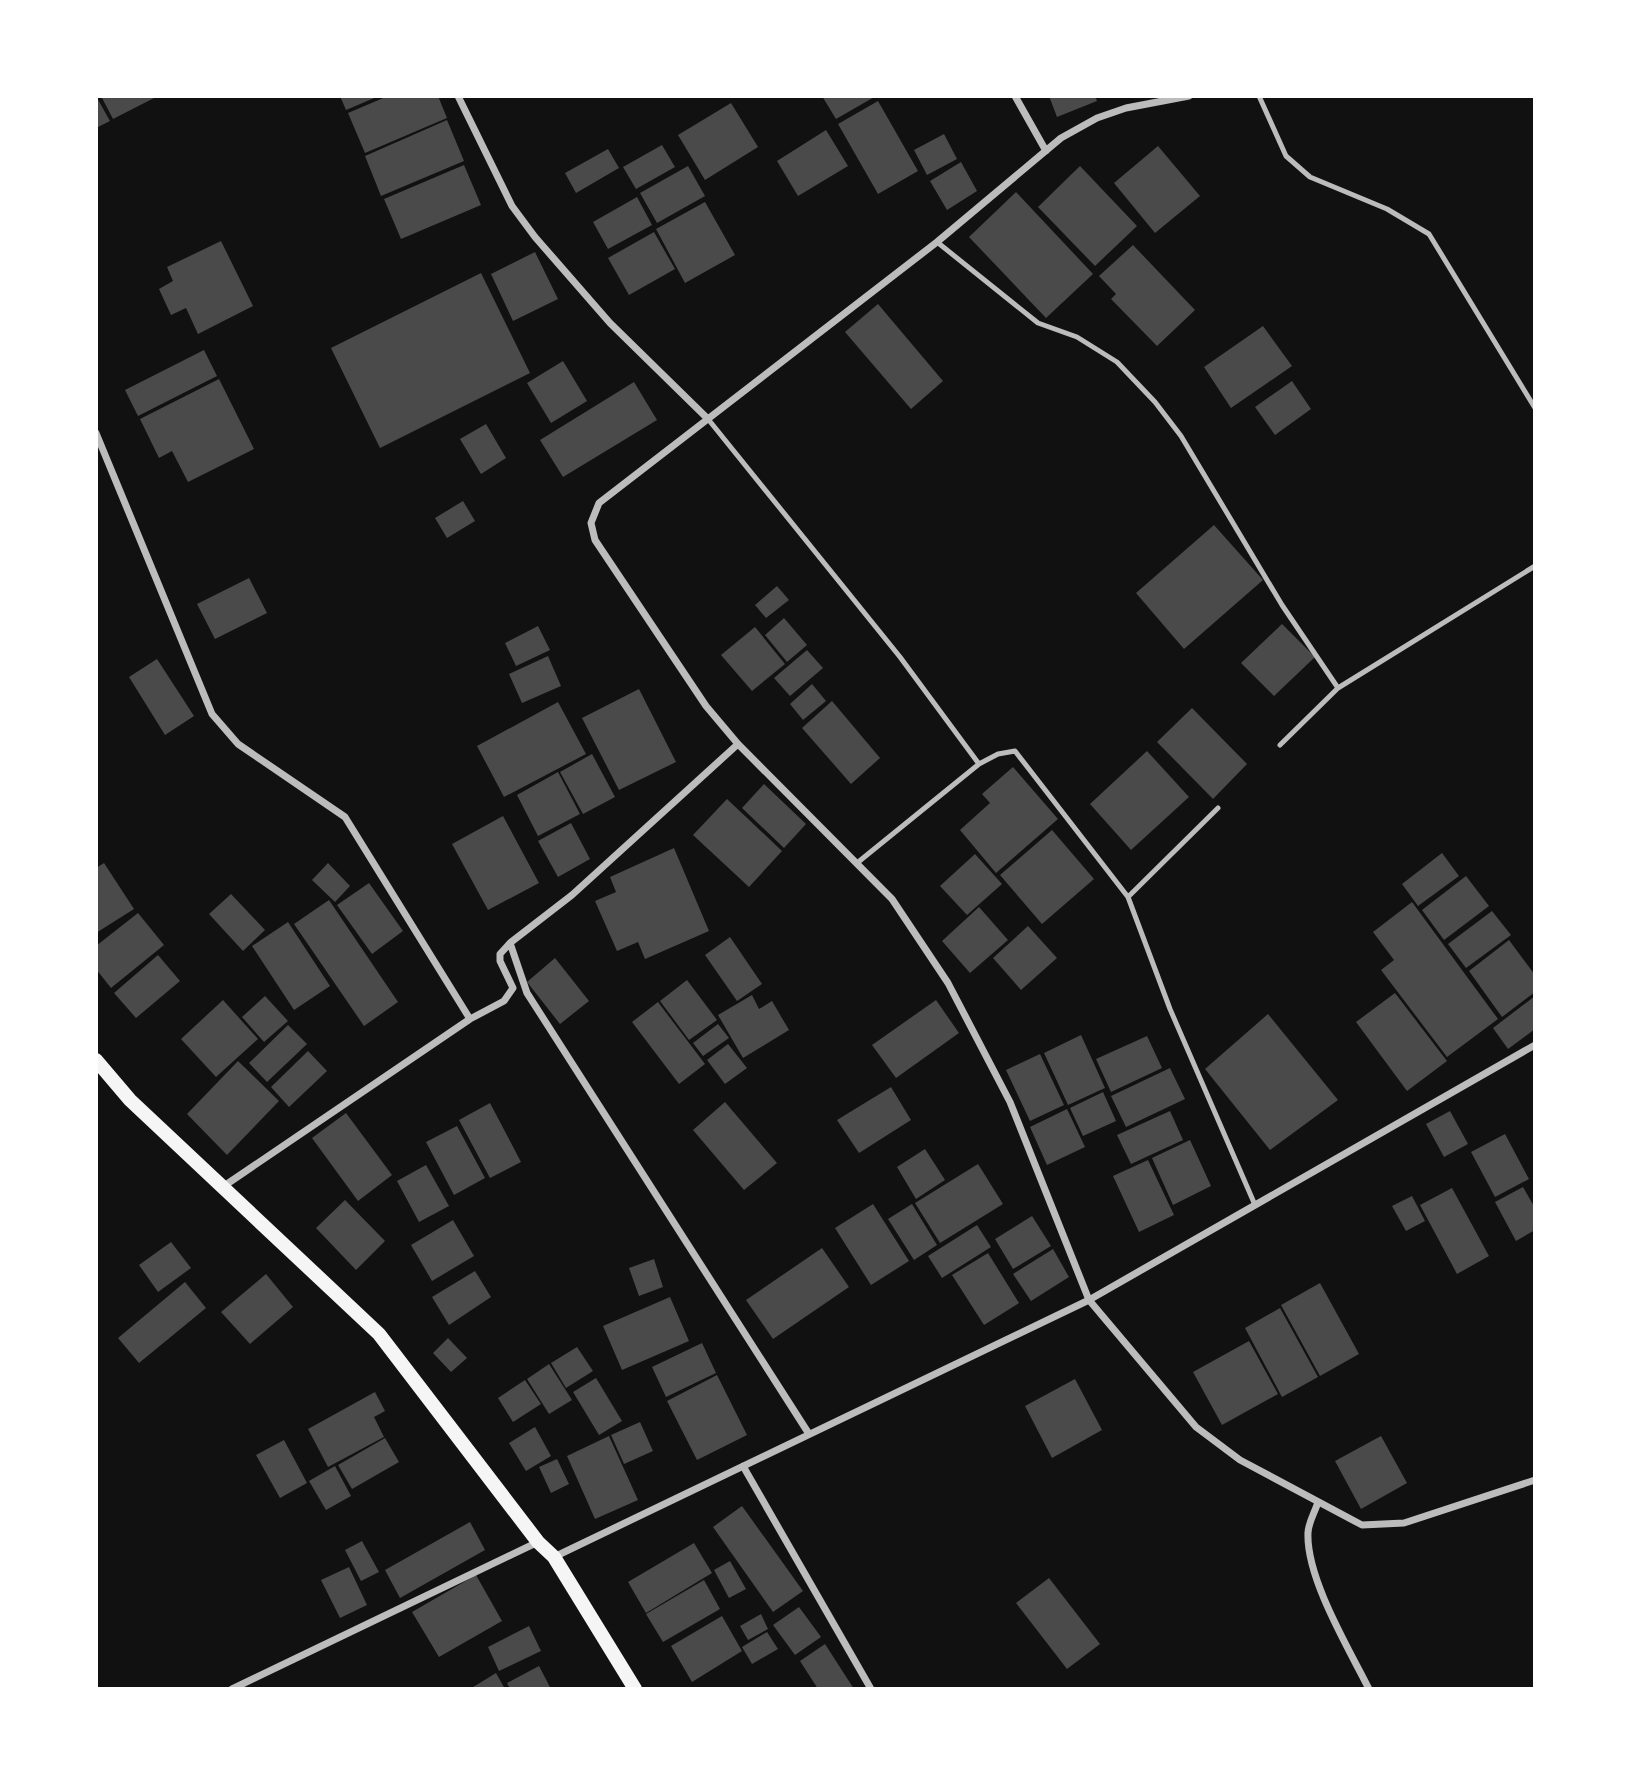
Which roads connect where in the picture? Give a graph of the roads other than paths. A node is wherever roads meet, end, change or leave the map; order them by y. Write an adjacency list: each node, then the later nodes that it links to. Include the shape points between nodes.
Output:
1 (458, 96): 8 (street, via 512,206 535,237 610,323)
2 (1015, 96): 5 (street)
3 (1189, 96): 5 (street, via 1097,118)
4 (1259, 96): 7 (lane, via 1286,156 1310,177 1387,209 1429,234)
5 (1046, 151): 6 (street)
6 (937, 242): 8 (street); 11 (lane, via 1038,323 1077,337 1117,362 1155,402 1181,436)
7 (1535, 408)
8 (708, 419): 12 (street, via 599,503 591,523 594,540 706,706); 14 (lane, via 900,657)
9 (96, 433): 19 (street, via 212,714 238,744 345,817)
10 (1535, 566): 11 (lane)
11 (1338, 688): 13 (lane)
12 (738, 744): 16 (street); 18 (street, via 572,895)
13 (1280, 746)
14 (979, 764): 16 (lane); 17 (lane, via 1015,751)
15 (1218, 808): 17 (lane)
16 (857, 863): 24 (street, via 892,900 948,983 1010,1102)
17 (1128, 897): 23 (lane, via 1170,1009)
18 (510, 943): 19 (street, via 500,961 511,982 511,994); 25 (street, via 527,993)
19 (470, 1019): 22 (street)
20 (1535, 1045): 23 (street)
21 (96, 1060): 22 (main road, via 139,1108)
22 (224, 1186): 29 (main road, via 379,1334)
23 (1255, 1205): 24 (street)
24 (1089, 1300): 25 (street); 28 (street, via 1196,1427 1240,1460)
25 (809, 1434): 26 (street)
26 (743, 1466): 30 (street); 33 (street)
27 (1535, 1480): 28 (street, via 1404,1523 1362,1525)
28 (1318, 1502): 34 (street, via 1308,1531 1311,1558 1331,1614)
29 (538, 1542): 30 (main road); 31 (street)
30 (554, 1557): 32 (main road)
31 (232, 1689)
32 (635, 1689)
33 (872, 1689)
34 (1369, 1689)

